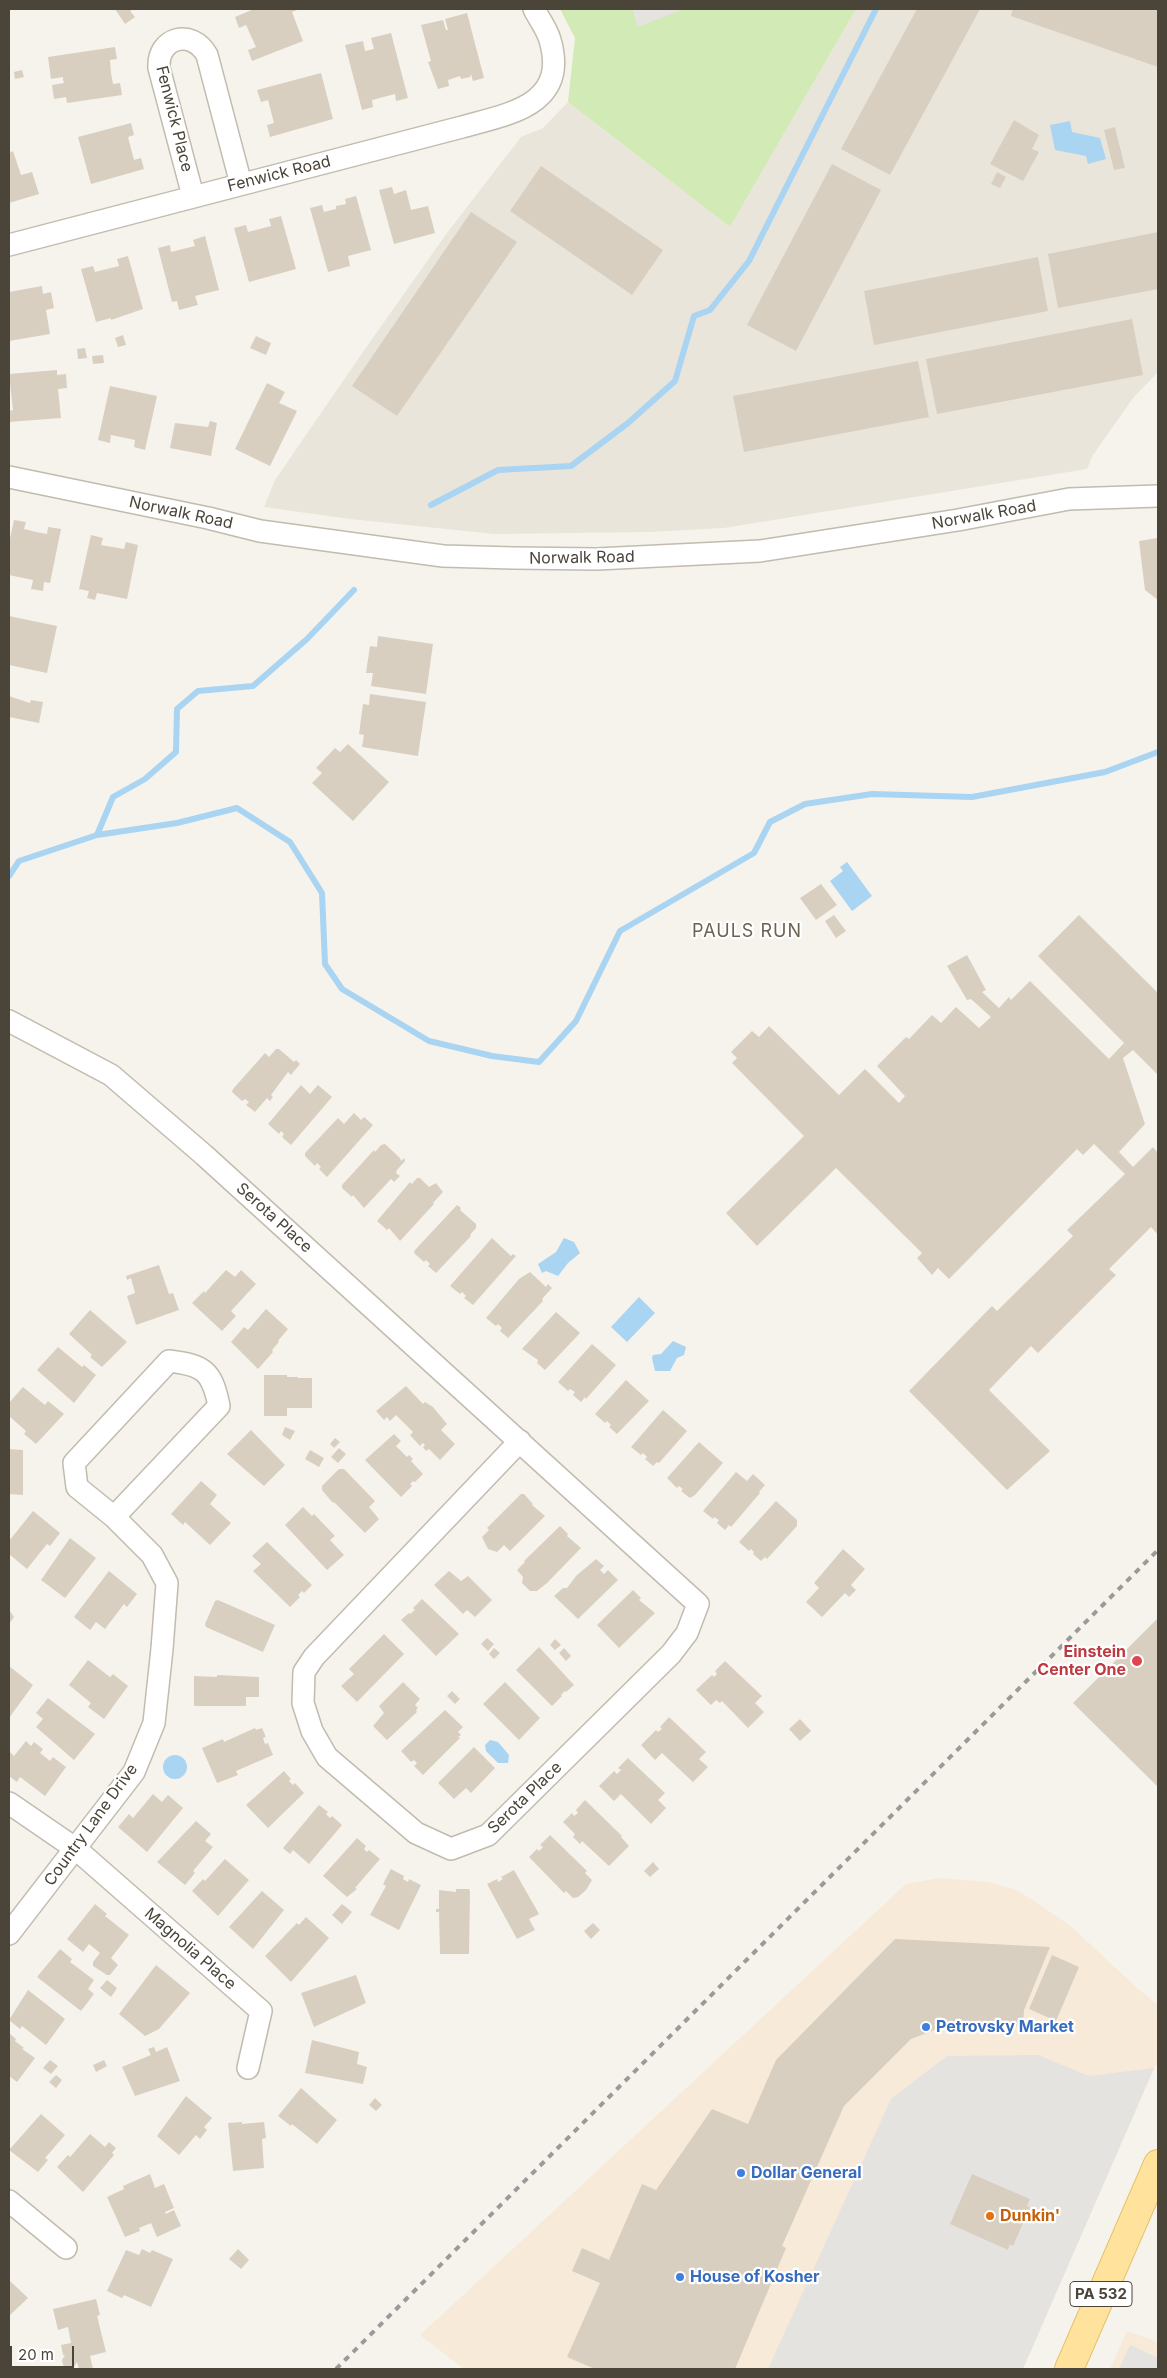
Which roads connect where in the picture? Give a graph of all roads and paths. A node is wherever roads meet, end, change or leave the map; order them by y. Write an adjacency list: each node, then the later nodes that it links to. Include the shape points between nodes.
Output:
1 (534, 9): 2 (street, Fenwick Road, via 553,53 545,93 527,107)
2 (240, 184): 3 (street, Fenwick Road); 3 (street, Fenwick Place, via 207,55 198,43 177,40 170,42 161,54 159,68)
3 (193, 196): 4 (street, Fenwick Road)
4 (9, 245)
5 (9, 477): 6 (street, Norwalk Road, via 260,531 443,556 513,558 597,559 760,551 1069,499)
6 (1158, 496)
7 (9, 1021): 8 (street, Serota Place, via 111,1074)
8 (520, 1441): 8 (street, Serota Place, via 698,1604 687,1633 657,1668 488,1835 451,1848 416,1833 328,1757 312,1731 303,1703 304,1672 314,1657)
9 (114, 1516): 9 (street, Country Lane Drive, via 220,1406 215,1383 195,1364 169,1362 74,1463 77,1487); 11 (street, Country Lane Drive, via 152,1555 166,1583 154,1723 134,1772)
10 (9, 1803): 11 (street)
11 (76, 1848): 12 (street, Country Lane Drive); 13 (street, Magnolia Place, via 260,2011)
12 (9, 1934)
13 (248, 2068)
14 (1158, 2164): 17 (main road, PA 532)
15 (9, 2201): 16 (street)
16 (66, 2248)
17 (1069, 2369)

